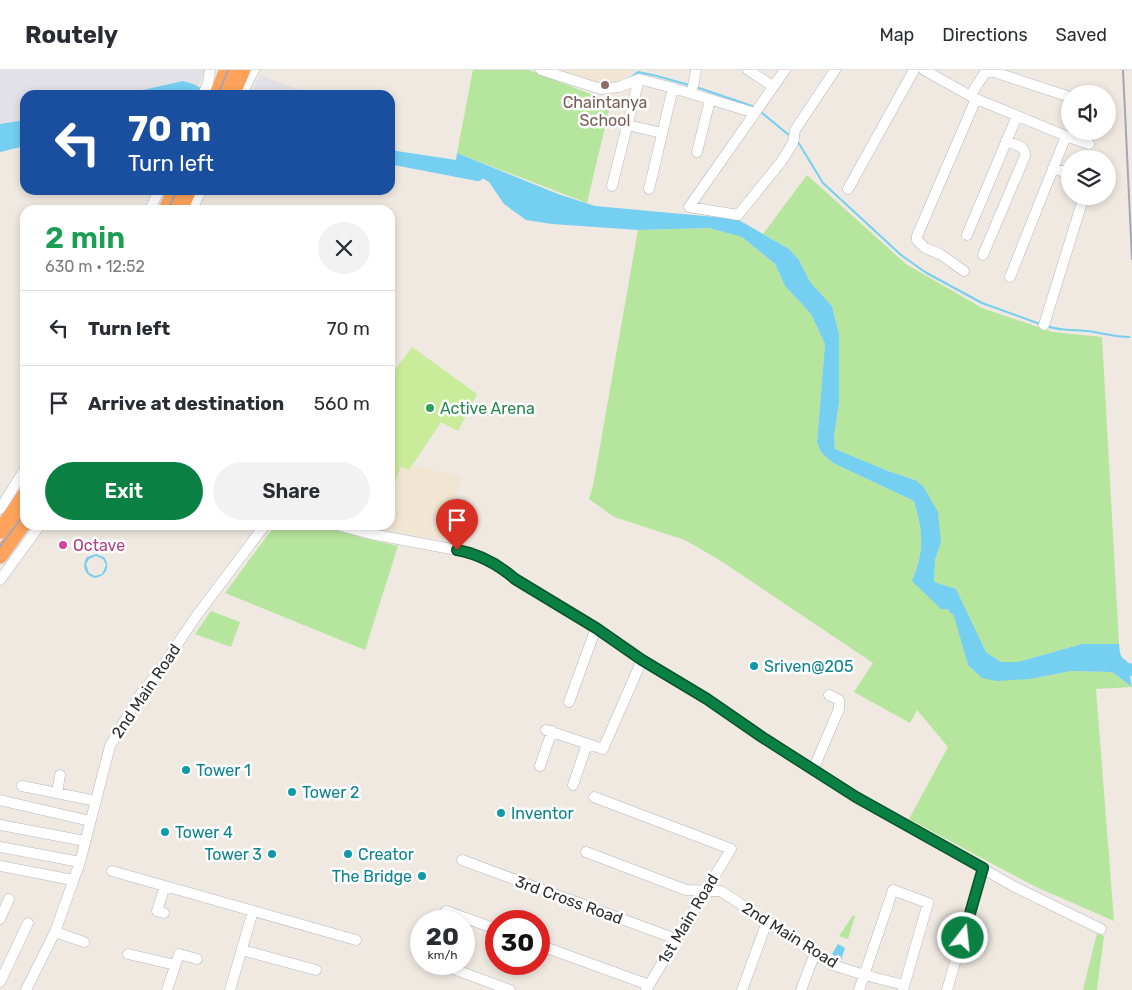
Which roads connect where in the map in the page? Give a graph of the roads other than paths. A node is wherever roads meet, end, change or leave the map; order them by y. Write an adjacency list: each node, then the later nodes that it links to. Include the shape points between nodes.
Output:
1 (210, 70): 12 (street)
2 (243, 70): 12 (highway)
3 (254, 70): 16 (street)
4 (541, 70): 11 (street, via 601,89 619,87)
5 (696, 70): 13 (street)
6 (748, 70): 14 (street)
7 (785, 70): 14 (street)
8 (835, 70): 20 (street, via 795,130 781,162 738,215 688,207)
9 (914, 70): 34 (street)
10 (924, 70): 18 (street)
11 (639, 79): 15 (street); 22 (street)
12 (221, 85)
13 (693, 86)
14 (774, 86): 20 (street)
15 (673, 88): 19 (street); 23 (street)
16 (244, 90)
17 (1061, 93): 18 (street, via 991,71 984,74)
18 (973, 97): 21 (street); 38 (street, via 917,236 925,248)
19 (710, 100): 20 (street); 29 (street)
20 (757, 110)
21 (1017, 116): 24 (street); 27 (street)
22 (627, 125): 23 (street); 32 (street)
23 (662, 133): 33 (street)
24 (1061, 134)
25 (1064, 140): 30 (street)
26 (1078, 140): 28 (street)
27 (1006, 141): 36 (street); 37 (street, via 1026,152)
28 (1089, 144)
29 (697, 152)
30 (1054, 168): 31 (street); 39 (street)
31 (1061, 171)
32 (612, 186)
33 (649, 189)
34 (848, 189)
35 (1081, 205): 40 (street)
36 (966, 235)
37 (984, 255)
38 (964, 271)
39 (1010, 277)
40 (1044, 325)
41 (20, 477): 43 (street)
42 (20, 502): 48 (highway)
43 (0, 509)
44 (20, 527): 49 (highway)
45 (36, 530): 50 (street)
46 (261, 530): 64 (street, 2nd Main Road, via 140,695 110,746)
47 (356, 530): 51 (street, via 473,553)
48 (0, 531)
49 (0, 556)
50 (0, 580)
51 (596, 628): 52 (street); 54 (street)
52 (642, 660): 55 (street, via 603,749); 57 (street)
53 (829, 695): 57 (street, via 838,700 839,709)
54 (568, 702)
55 (587, 744): 56 (street, via 549,730); 59 (street)
56 (540, 766)
57 (813, 770): 73 (street)
58 (60, 775): 61 (street)
59 (573, 784)
60 (22, 786): 61 (street)
61 (57, 793): 64 (street)
62 (594, 797): 77 (street, 1st Main Road, via 730,849)
63 (0, 800): 65 (street)
64 (96, 801): 65 (street, 2nd Main Road)
65 (90, 821): 67 (street, 2nd Main Road)
66 (0, 825): 67 (street)
67 (85, 841): 71 (street, 2nd Main Road)
68 (0, 847): 71 (street)
69 (586, 852): 77 (street, 2nd Main Road, via 686,890)
70 (462, 860): 87 (street, 3rd Cross Road)
71 (80, 862): 75 (street, 2nd Main Road)
72 (0, 866): 75 (street)
73 (983, 868): 84 (street); 110 (street)
74 (112, 871): 76 (street)
75 (73, 880): 85 (street, 2nd Main Road)
76 (165, 886): 79 (street); 80 (street, via 158,911)
77 (706, 890): 82 (street, 2nd Main Road, via 721,891); 87 (street, 1st Main Road)
78 (9, 899): 81 (street)
79 (253, 910): 86 (street); 90 (street)
80 (164, 913)
81 (0, 920)
82 (767, 922): 92 (street, 2nd Main Road); 107 (street)
83 (28, 923): 98 (street)
84 (1101, 929)
85 (55, 932): 88 (street); 103 (street, 2nd Main Road)
86 (356, 940)
87 (676, 940): 100 (street, 1st Main Road)
88 (84, 942)
89 (550, 949): 100 (street)
90 (242, 950): 95 (street); 105 (street)
91 (128, 954): 94 (street)
92 (815, 954): 97 (street, 2nd Main Road, via 830,964); 108 (street)
93 (197, 959): 94 (street, via 179,954)
94 (175, 965): 104 (street)
95 (316, 970)
96 (470, 975): 106 (street)
97 (864, 976): 101 (street, 2nd Main Road); 101 (street, via 893,890 928,903); 109 (street)
98 (0, 982)
99 (0, 986): 102 (street)
100 (648, 987)
101 (903, 988)
102 (7, 990)
103 (26, 990)
104 (167, 990)
105 (230, 990)
106 (510, 990)
107 (742, 990)
108 (801, 990)
109 (859, 990)
110 (947, 990)

